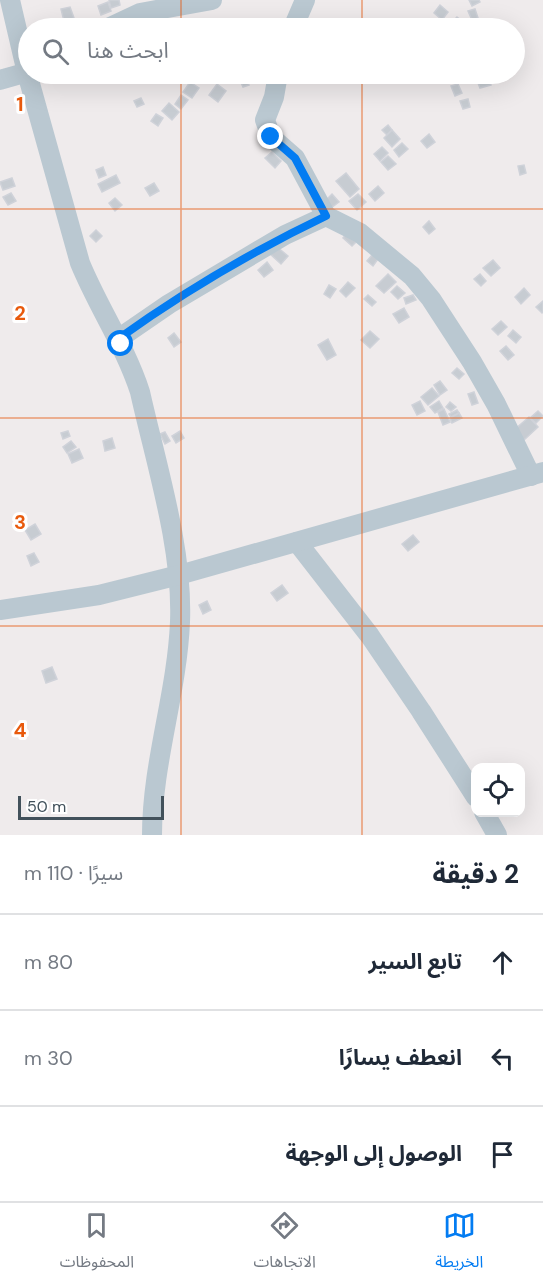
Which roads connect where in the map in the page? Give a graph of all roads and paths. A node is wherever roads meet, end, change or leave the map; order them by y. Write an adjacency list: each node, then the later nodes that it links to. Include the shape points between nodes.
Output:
1 (10, 0): 6 (street)
2 (212, 0): 4 (street)
3 (305, 0): 5 (street)
4 (129, 18)
5 (297, 18)
6 (18, 32)
7 (18, 75): 8 (street)
8 (0, 80)
9 (31, 84): 12 (street, via 80,263)
10 (276, 84): 11 (street, via 265,120 271,137 295,158)
11 (326, 216): 12 (street, via 169,304); 13 (street, via 360,233 412,276 431,299)
12 (118, 339): 15 (street, via 140,392)
13 (537, 474): 14 (street)
14 (297, 542): 15 (street); 17 (street, via 370,636)
15 (179, 575): 16 (street, via 99,595); 19 (street, via 177,661 152,804)
16 (0, 610)
17 (471, 789)
18 (486, 817): 20 (street)
19 (152, 835)
20 (496, 835)

